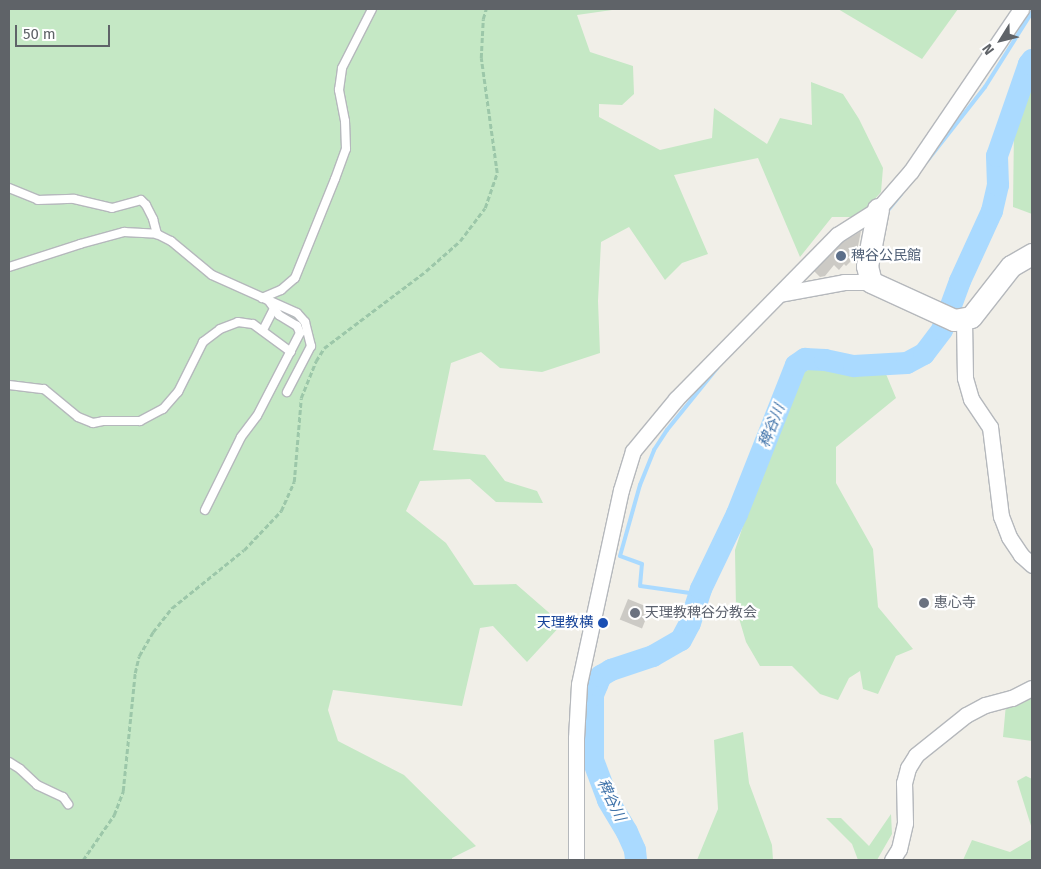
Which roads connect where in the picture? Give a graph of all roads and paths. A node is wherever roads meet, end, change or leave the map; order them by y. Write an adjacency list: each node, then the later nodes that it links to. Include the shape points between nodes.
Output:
1 (372, 9): 11 (lane, via 342,68 339,90 346,149 335,179 295,278)
2 (486, 9): 23 (path, via 481,58 497,173 485,208 453,247 426,271 324,348 302,398 294,482 281,511 244,550 172,608 139,656 123,791 114,815)
3 (1021, 9): 5 (street, via 910,171)
4 (9, 188): 6 (lane, via 38,200 74,199 112,208 141,200 153,219)
5 (878, 209): 9 (main road, via 867,266); 10 (street, via 838,235)
6 (157, 234): 8 (lane, via 124,232); 11 (lane, via 171,241 212,276)
7 (1032, 254): 13 (main road, via 1011,266 976,312)
8 (9, 267)
9 (871, 282): 10 (street, via 844,282); 13 (main road, via 934,312)
10 (780, 294): 24 (street, via 676,399 634,451 621,490 579,684)
11 (265, 299): 12 (lane); 17 (lane, via 297,313 305,322 311,346)
12 (274, 308): 14 (lane); 15 (lane, via 297,326 300,333)
13 (959, 320): 19 (street, via 965,378 971,398 990,428 1001,516 1009,537)
14 (263, 330): 15 (lane); 16 (lane, via 253,324 238,322 220,329 203,342 178,392 163,409 140,421 93,423 78,417 44,389)
15 (291, 352): 18 (lane, via 257,416 241,437)
16 (9, 385)
17 (288, 392)
18 (205, 510)
19 (1032, 565)
20 (1032, 688): 25 (street, via 966,715 916,755 904,783 905,823 899,849)
21 (9, 762): 22 (lane, via 37,785 63,797)
22 (68, 804)
23 (83, 860)
24 (576, 860)
25 (892, 860)

